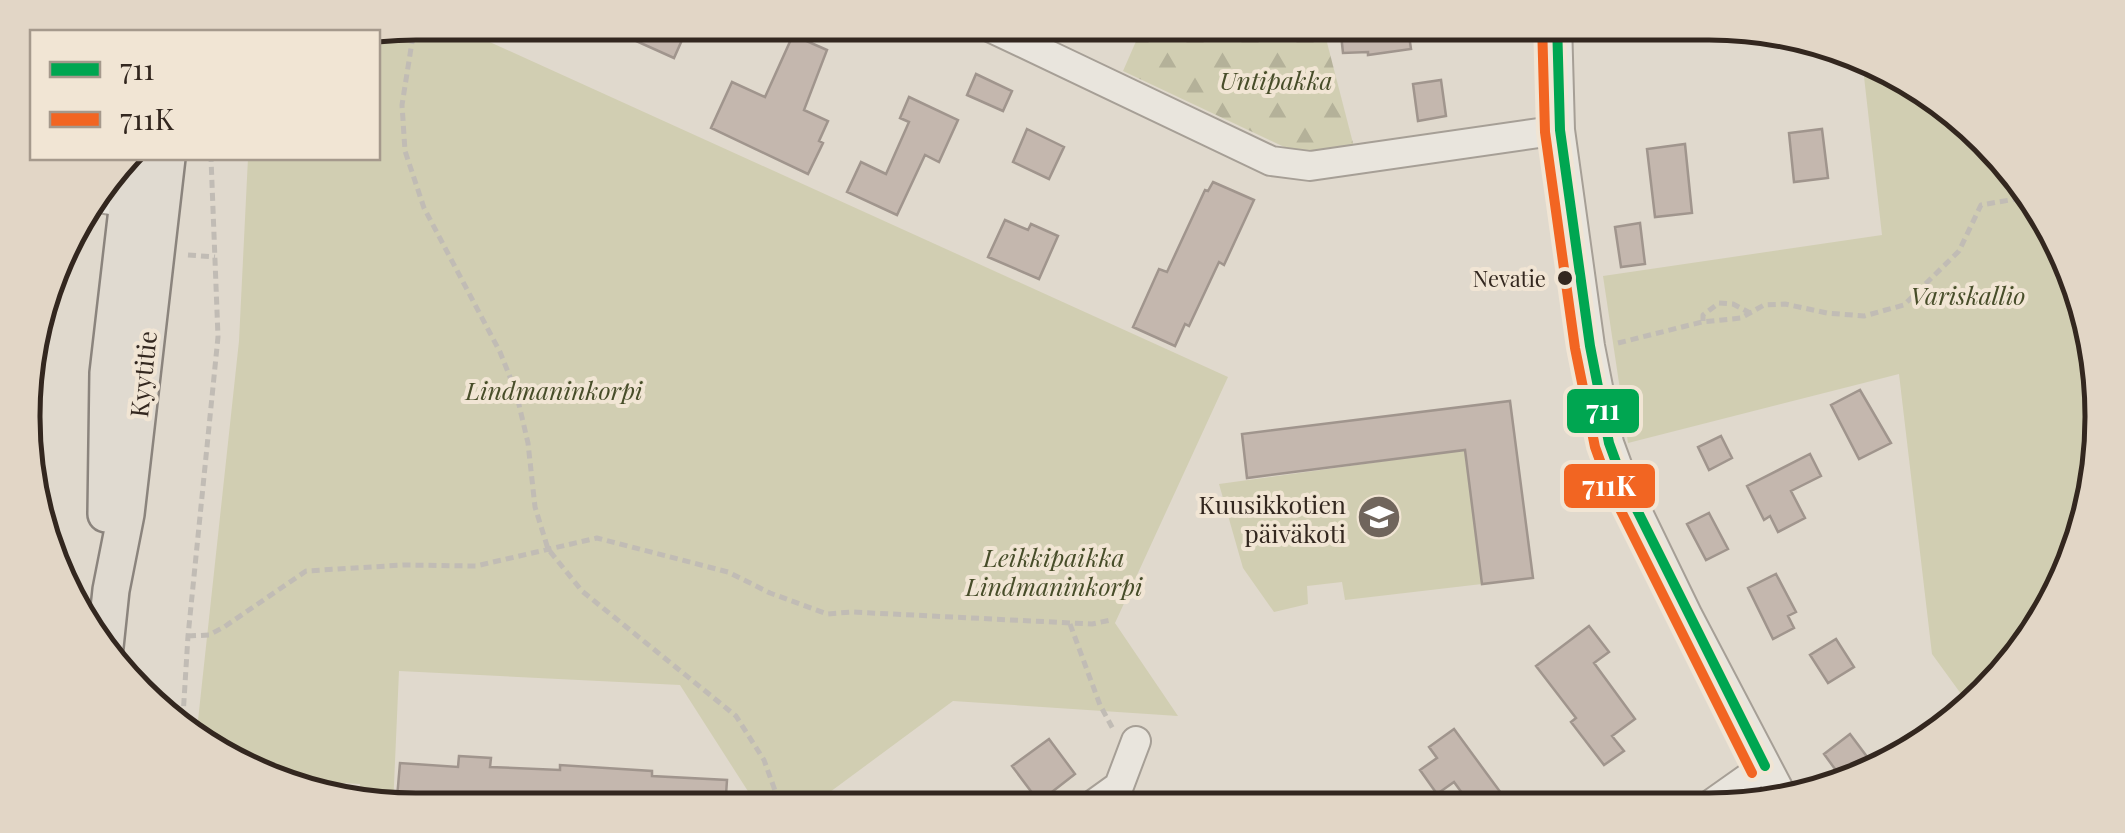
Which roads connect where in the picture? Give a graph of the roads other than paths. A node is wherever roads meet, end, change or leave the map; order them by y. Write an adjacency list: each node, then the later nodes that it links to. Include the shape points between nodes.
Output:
1 (1017, 40): 3 (street, via 1272,161 1310,166)
2 (1558, 40): 3 (street)
3 (1560, 130): 11 (street, via 1609,443)
4 (167, 160): 7 (main road, Kyytitie)
5 (123, 180): 7 (street)
6 (120, 185): 8 (main road, Kyytitie, via 108,374)
7 (162, 194): 8 (main road, Kyytitie, via 126,514)
8 (111, 590): 9 (main road, Kyytitie)
9 (106, 630)
10 (1132, 749): 14 (street, via 1118,786)
11 (1765, 766): 12 (street); 13 (street)
12 (1777, 787)
13 (1728, 792)
14 (1108, 793)

